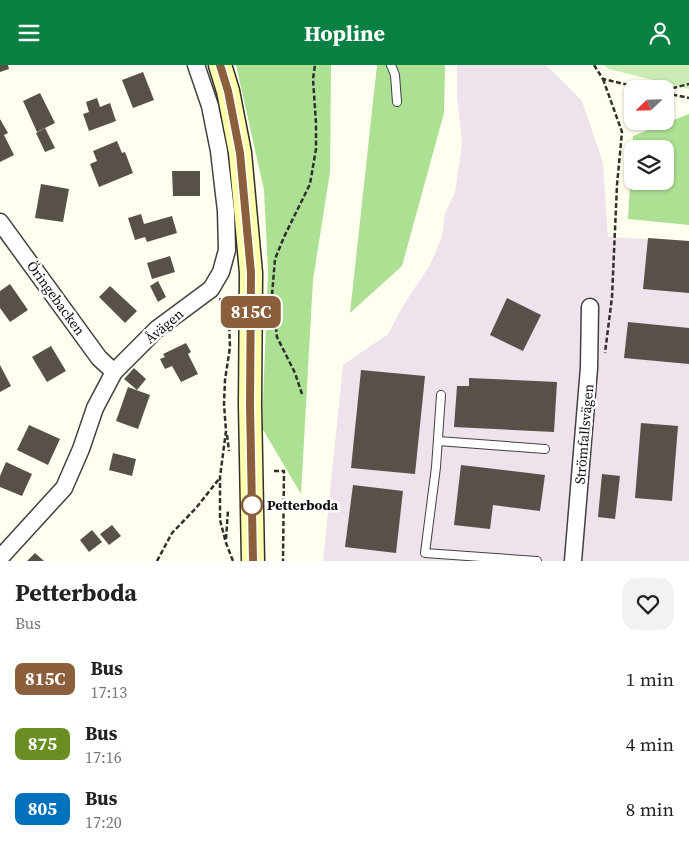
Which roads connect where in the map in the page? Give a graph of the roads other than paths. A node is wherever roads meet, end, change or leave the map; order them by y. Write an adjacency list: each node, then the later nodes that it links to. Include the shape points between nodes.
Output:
1 (196, 65): 7 (street, Åvägen, via 210,107 219,151 227,250 221,272 211,289 157,329)
2 (220, 65): 9 (main road, via 240,153 251,273)
3 (391, 65): 4 (lane)
4 (397, 102)
5 (0, 222): 7 (street, Öringebacken, via 99,358)
6 (590, 307): 17 (street, Strömfallsvägen, via 589,368)
7 (114, 372): 12 (street, Åvägen, via 95,408 64,489)
8 (441, 395): 10 (lane)
9 (250, 405): 14 (main road, via 242,462); 15 (main road)
10 (438, 441): 11 (lane); 13 (lane, via 425,553)
11 (545, 449)
12 (0, 558)
13 (475, 559): 16 (lane)
14 (242, 561)
15 (253, 561)
16 (537, 561)
17 (572, 561)

